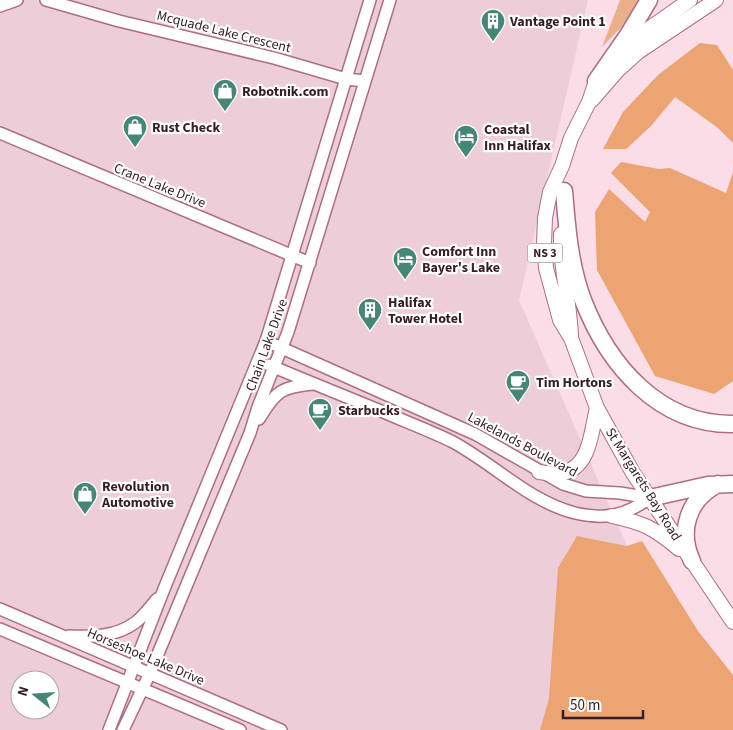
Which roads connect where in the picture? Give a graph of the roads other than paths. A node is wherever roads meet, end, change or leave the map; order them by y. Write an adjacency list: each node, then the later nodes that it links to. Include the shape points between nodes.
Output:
1 (18, 0): 8 (street)
2 (46, 0): 9 (street, Mcquade Lake Crescent)
3 (370, 0): 9 (street, Chain Lake Drive)
4 (390, 0): 10 (street, Chain Lake Drive)
5 (649, 0): 11 (highway)
6 (690, 0): 11 (main road, St Margarets Bay Road / NS 3, via 637,37)
7 (716, 0): 12 (main road, St Margarets Bay Road / NS 3, via 638,52)
8 (0, 6)
9 (346, 79): 10 (street, Mcquade Lake Crescent); 16 (street, Chain Lake Drive)
10 (365, 80): 17 (street, Chain Lake Drive)
11 (596, 81): 12 (main road, St Margarets Bay Road / NS 3)
12 (590, 102): 14 (main road, St Margarets Bay Road / NS 3)
13 (0, 133): 16 (street, Crane Lake Drive)
14 (562, 166): 15 (main road, St Margarets Bay Road / NS 3); 18 (main road, St Margarets Bay Road / NS 3, via 550,192 544,243 554,302)
15 (564, 191): 18 (main road, St Margarets Bay Road / NS 3, via 561,238); 25 (highway, via 572,259 581,293 596,330 616,361 640,388 668,408 701,421)
16 (292, 256): 17 (street, Crane Lake Drive); 19 (street, Chain Lake Drive)
17 (310, 263): 20 (street, Chain Lake Drive)
18 (571, 338): 24 (main road, St Margarets Bay Road / NS 3)
19 (266, 341): 20 (street, Lakelands Boulevard); 21 (street, Chain Lake Drive)
20 (282, 349): 22 (street, Chain Lake Drive); 27 (street, Lakelands Boulevard, via 475,434)
21 (258, 361): 22 (street); 30 (street, Chain Lake Drive)
22 (274, 367): 23 (street); 26 (street, Chain Lake Drive)
23 (315, 384): 26 (street, via 282,390 273,397); 32 (street, via 449,441 553,505 582,514)
24 (597, 408): 27 (main road, via 582,460 564,473); 29 (main road, St Margarets Bay Road / NS 3)
25 (733, 424)
26 (250, 433): 31 (street, Chain Lake Drive)
27 (539, 472): 29 (street, Lakelands Boulevard, via 575,489)
28 (726, 484): 29 (highway); 33 (highway, via 700,496 688,516 686,539)
29 (650, 498): 32 (street); 33 (main road, St Margarets Bay Road / NS 3)
30 (201, 500): 31 (street); 34 (street, Chain Lake Drive)
31 (219, 507): 40 (street, Chain Lake Drive)
32 (612, 516): 33 (main road, via 651,527)
33 (692, 561): 36 (main road, St Margarets Bay Road / NS 3)
34 (164, 589): 38 (street, via 137,622 120,631 102,637); 39 (street, Chain Lake Drive)
35 (0, 609): 38 (street, Horseshoe Lake Drive)
36 (733, 622)
37 (0, 629): 41 (street)
38 (62, 636): 39 (street, Horseshoe Lake Drive)
39 (133, 666): 40 (street, Horseshoe Lake Drive); 41 (street, Chain Lake Drive)
40 (150, 674): 42 (street, Chain Lake Drive); 46 (street, Horseshoe Lake Drive)
41 (127, 683): 42 (street); 43 (street, Chain Lake Drive)
42 (142, 690): 44 (street, Chain Lake Drive); 45 (street)
43 (109, 730)
44 (123, 730)
45 (240, 730)
46 (281, 730)

